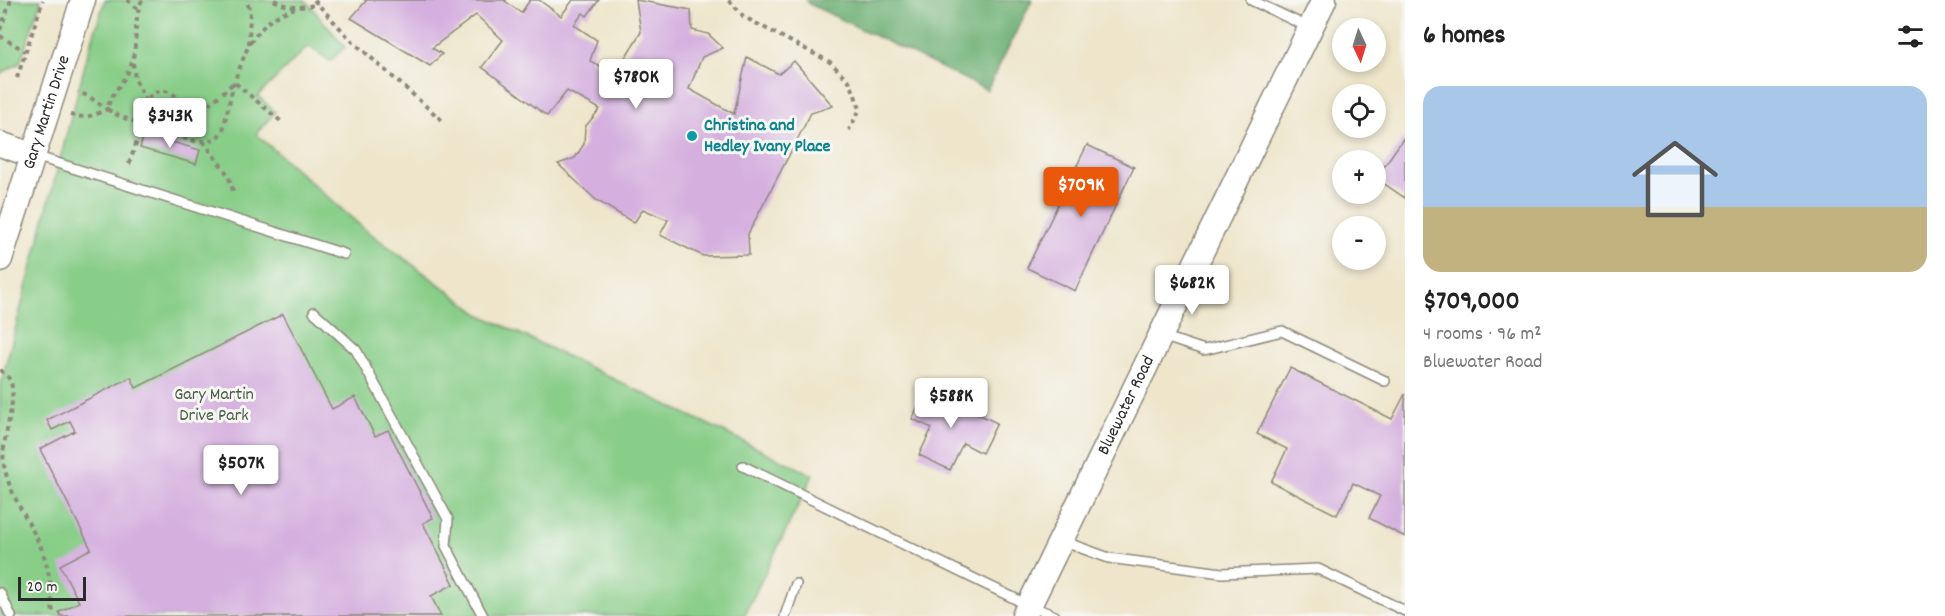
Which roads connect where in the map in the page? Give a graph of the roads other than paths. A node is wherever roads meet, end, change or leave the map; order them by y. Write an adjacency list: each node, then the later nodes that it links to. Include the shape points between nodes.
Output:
1 (82, 0): 6 (street, Gary Martin Drive)
2 (1251, 0): 4 (lane)
3 (1324, 0): 4 (street, Bluewater Road)
4 (1310, 28): 10 (street, Bluewater Road)
5 (0, 144): 6 (street)
6 (32, 155): 7 (street, Gary Martin Drive); 8 (lane)
7 (1, 249)
8 (344, 254)
9 (314, 312): 19 (lane, via 356,350 448,519 446,546)
10 (1159, 336): 11 (lane, via 1204,350 1282,331); 13 (street, Bluewater Road)
11 (1385, 381)
12 (743, 466): 16 (lane)
13 (1059, 540): 16 (street, Bluewater Road); 17 (lane, via 1109,558 1222,573 1318,569)
14 (796, 584): 20 (lane)
15 (0, 593): 18 (lane)
16 (1026, 611): 21 (lane)
17 (1405, 611)
18 (11, 616)
19 (483, 616)
20 (785, 616)
21 (1055, 616)

